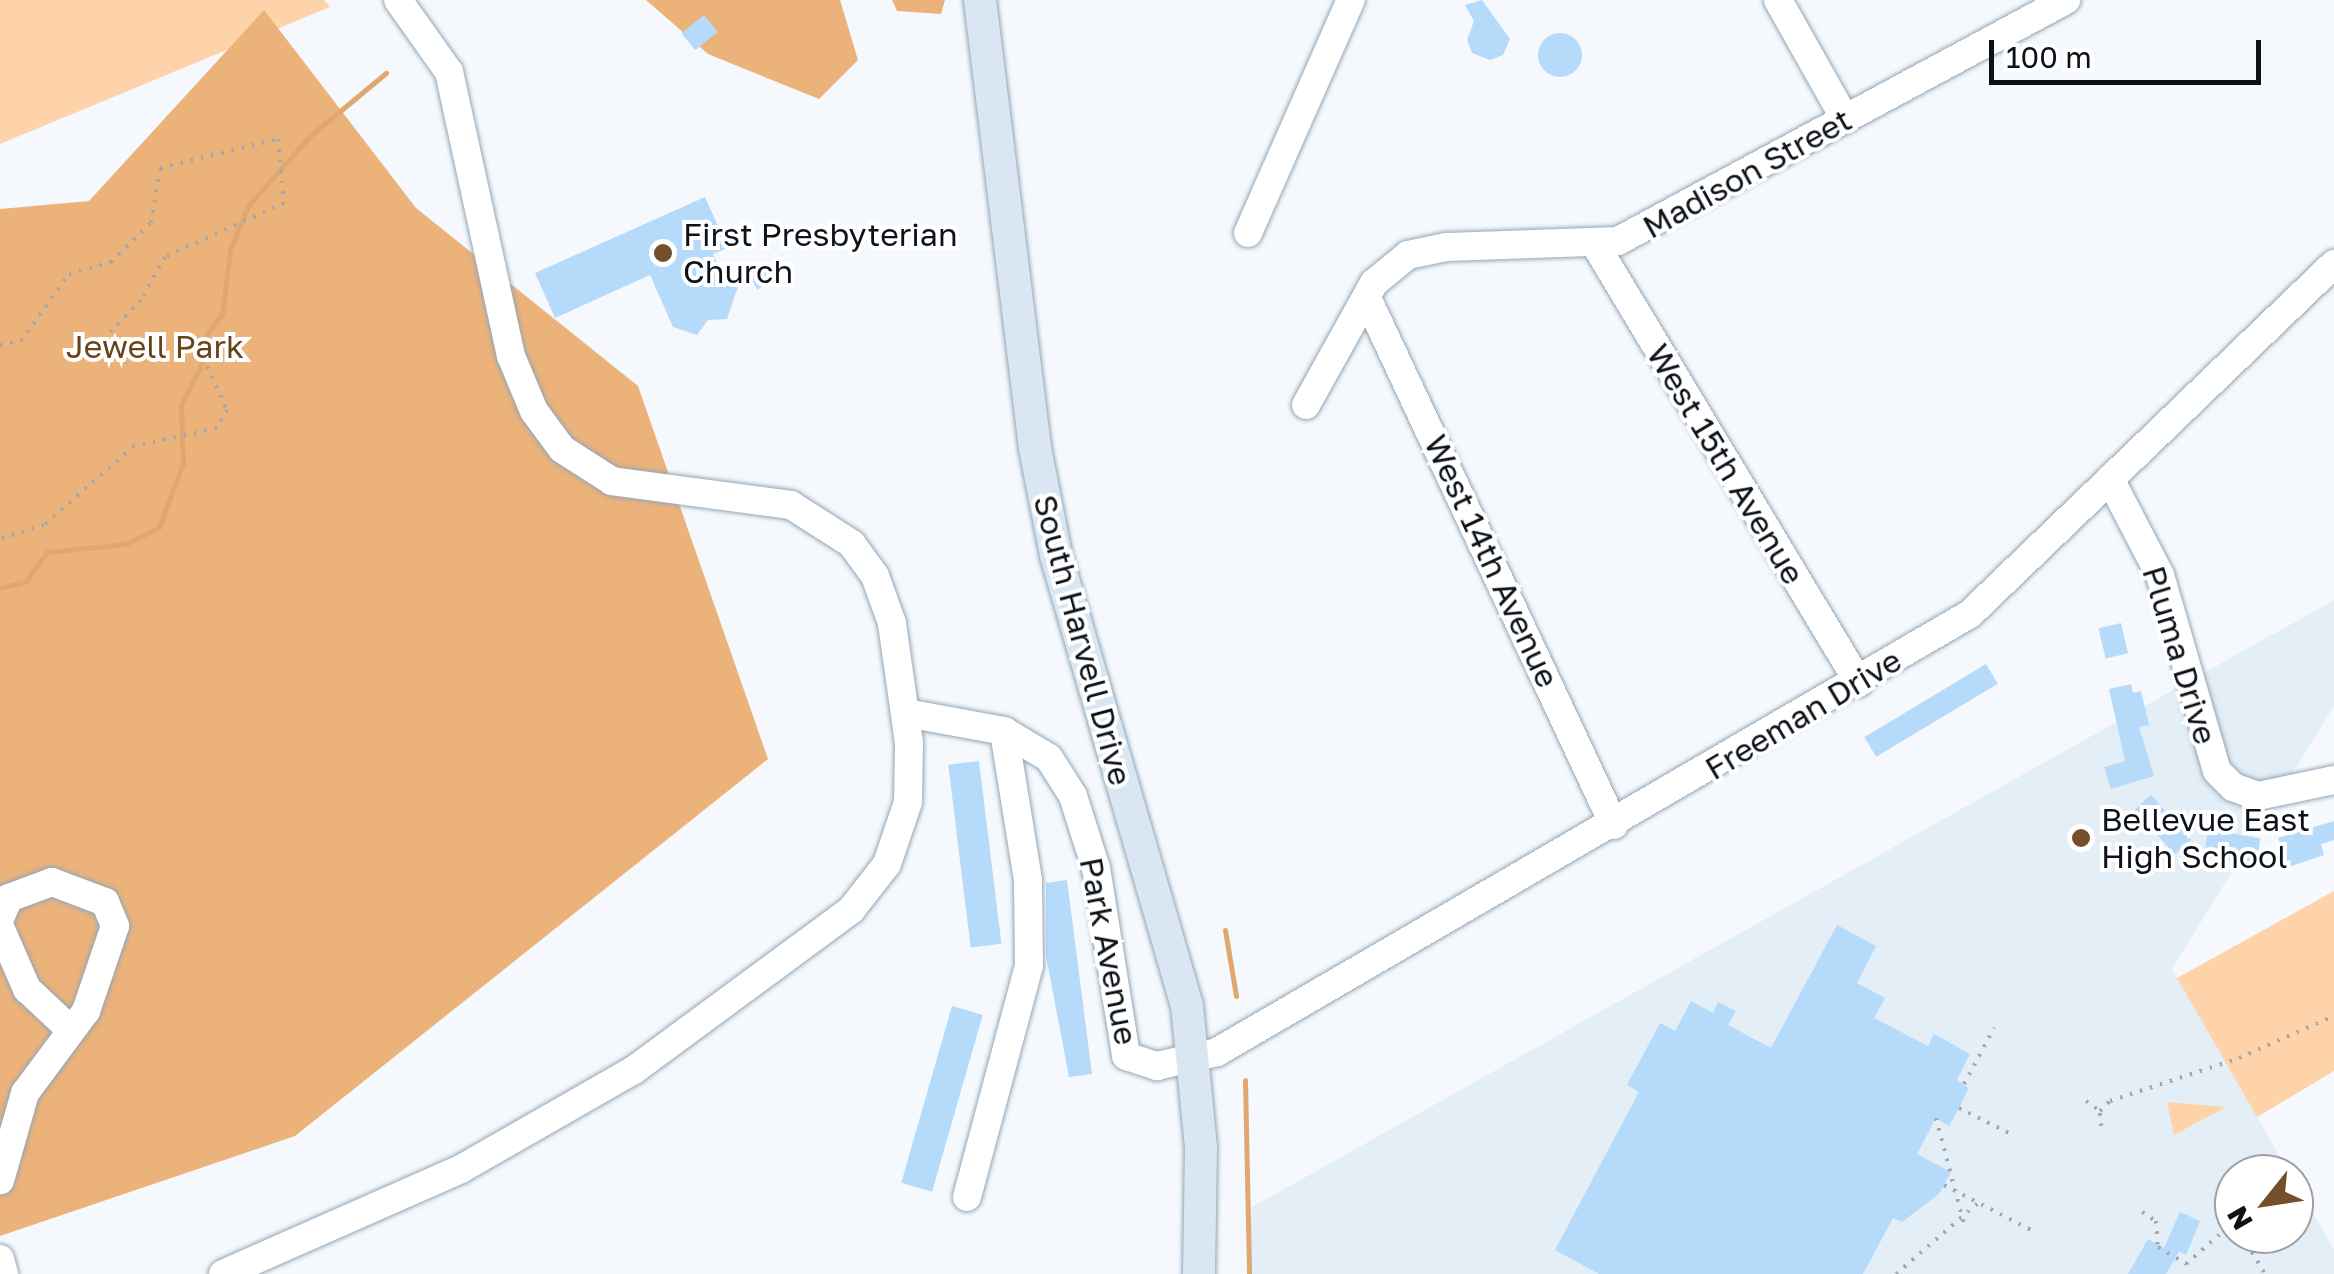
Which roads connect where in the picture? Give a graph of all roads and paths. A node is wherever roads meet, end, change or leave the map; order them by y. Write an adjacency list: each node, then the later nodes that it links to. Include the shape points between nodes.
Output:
1 (398, 0): 16 (street, via 449,72 511,356 551,436 612,480 762,498 791,505 838,532 883,594)
2 (980, 0): 25 (main road, South Harvell Drive, via 1045,502 1130,821 1174,947)
3 (1352, 0): 7 (street)
4 (1778, 0): 6 (street)
5 (2066, 0): 6 (street, Madison Street)
6 (1845, 120): 8 (street, Madison Street, via 1654,227)
7 (1248, 233)
8 (1595, 244): 10 (street, Madison Street, via 1446,246 1408,255 1390,264); 15 (street, West 15th Avenue)
9 (2334, 264): 13 (street, Freeman Drive)
10 (1367, 298): 12 (street, Madison Street); 19 (street, West 14th Avenue)
11 (0, 345): 14 (path, via 21,341 69,274 111,262 152,223 160,168 278,140 284,203 165,257 142,300 105,338 124,362 194,338 227,410 217,428 134,446 44,525)
12 (1306, 405)
13 (2110, 479): 15 (street, Freeman Drive, via 2002,588); 18 (street, Pluma Drive, via 2160,575 2217,771 2234,788 2258,796)
14 (0, 538)
15 (1859, 683): 19 (street, Freeman Drive)
16 (906, 713): 17 (street, Park Avenue); 45 (street, via 910,776 899,836 876,882 819,938 542,1127)
17 (1004, 731): 25 (street, Park Avenue, via 1048,758 1079,812 1096,868 1126,1056 1158,1066); 36 (street, via 1028,880 1029,966)
18 (2334, 780)
19 (1614, 824): 25 (street, Freeman Drive, via 1217,1052)
20 (0, 918): 24 (street, via 9,898 37,884 70,885 106,902 114,942 98,990)
21 (0, 927): 24 (street, via 27,989)
22 (2334, 1016): 29 (path)
23 (1994, 1028): 26 (path)
24 (71, 1030): 33 (street, via 25,1093)
25 (1194, 1059): 46 (main road, South Harvell Drive)
26 (1964, 1084)
27 (2086, 1102): 29 (path)
28 (1959, 1108): 32 (path)
29 (2100, 1111): 31 (path)
30 (1936, 1118): 35 (path)
31 (2100, 1126)
32 (2015, 1136)
33 (0, 1181)
34 (1944, 1186): 35 (path)
35 (1956, 1191): 39 (path); 41 (path)
36 (967, 1197)
37 (1979, 1202): 39 (path)
38 (2142, 1212): 42 (path, via 2156,1221 2158,1247 2186,1264)
39 (1962, 1215): 40 (path); 47 (path)
40 (1965, 1228)
41 (2034, 1231)
42 (2214, 1240)
43 (0, 1259): 44 (street)
44 (4, 1274)
45 (223, 1274)
46 (1199, 1274)
47 (1896, 1274)

